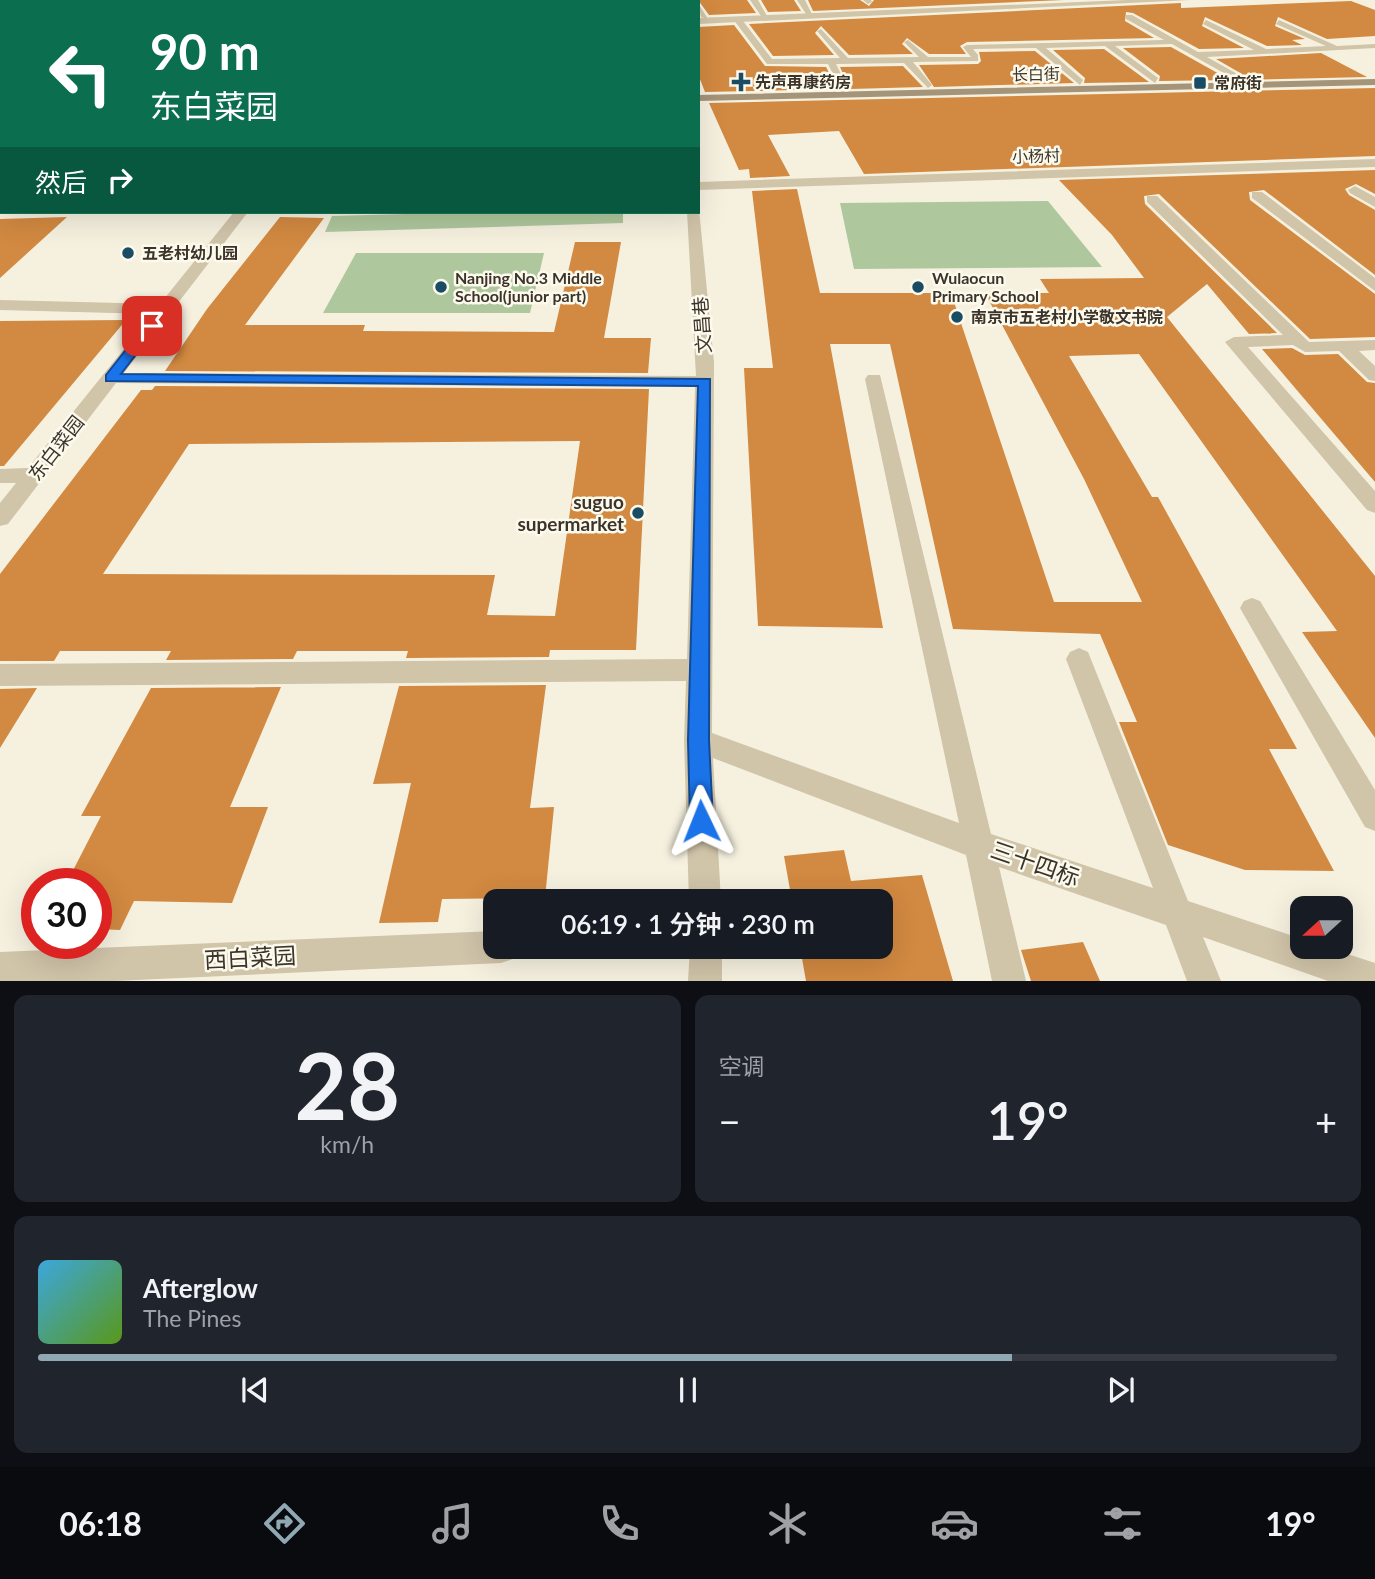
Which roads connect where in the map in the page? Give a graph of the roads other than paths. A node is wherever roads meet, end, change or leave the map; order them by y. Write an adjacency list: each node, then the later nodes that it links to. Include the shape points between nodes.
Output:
1 (754, 0): 7 (lane)
2 (801, 0): 6 (lane)
3 (908, 0): 5 (street)
4 (1186, 0): 5 (street)
5 (917, 11): 10 (street)
6 (809, 12)
7 (764, 14)
8 (1129, 17): 16 (lane)
9 (701, 19): 10 (street)
10 (737, 19): 25 (lane, via 769,62)
11 (1206, 22): 21 (lane)
12 (1279, 22): 20 (lane)
13 (821, 31): 26 (lane)
14 (1082, 33): 17 (lane)
15 (908, 42): 23 (lane)
16 (1175, 42): 17 (lane); 22 (lane)
17 (1103, 44): 18 (lane); 28 (lane)
18 (1038, 46): 23 (lane, via 967,47 975,58); 29 (lane)
19 (1375, 46): 20 (lane)
20 (1337, 48): 21 (lane)
21 (1265, 52): 22 (lane)
22 (1198, 55): 27 (lane)
23 (926, 60): 24 (lane)
24 (907, 61): 26 (lane); 31 (lane)
25 (831, 62): 26 (lane); 32 (lane)
26 (847, 62)
27 (1238, 78)
28 (1155, 80)
29 (1080, 82)
30 (1375, 82): 33 (street, 长白街)
31 (928, 85)
32 (844, 88)
33 (700, 98)
34 (1375, 163): 35 (street, 小杨村)
35 (700, 186)
36 (1355, 190): 39 (street)
37 (1257, 195): 42 (street)
38 (1152, 199): 45 (street)
39 (1375, 203)
40 (239, 214): 44 (street, 东白菜园)
41 (694, 214): 51 (street, 文昌巷)
42 (1375, 286)
43 (0, 305): 44 (street)
44 (165, 309): 49 (street, 东白菜园)
45 (1298, 340): 47 (street, via 1305,347); 54 (street, via 1234,342)
46 (1375, 345): 47 (street)
47 (1344, 346): 48 (street)
48 (1375, 376)
49 (111, 378): 51 (street); 52 (street, 东白菜园)
50 (874, 379): 62 (street)
51 (705, 382): 58 (street, 文昌巷)
52 (34, 475): 53 (street); 55 (street, 东白菜园)
53 (0, 476)
54 (1375, 505)
55 (0, 518)
56 (1252, 608): 61 (street)
57 (1079, 659): 64 (street)
58 (700, 670): 59 (street); 60 (street, 文昌巷)
59 (0, 675)
60 (698, 740): 62 (street, 三十四标); 63 (street, 文昌巷)
61 (1375, 817)
62 (976, 844): 64 (street, 三十四标); 70 (street)
63 (704, 889)
64 (1176, 911): 68 (street, 三十四标); 71 (street)
65 (483, 948): 67 (street, 西白菜园)
66 (706, 959): 69 (street)
67 (0, 969)
68 (1375, 980)
69 (705, 981)
70 (1009, 981)
71 (1204, 981)

